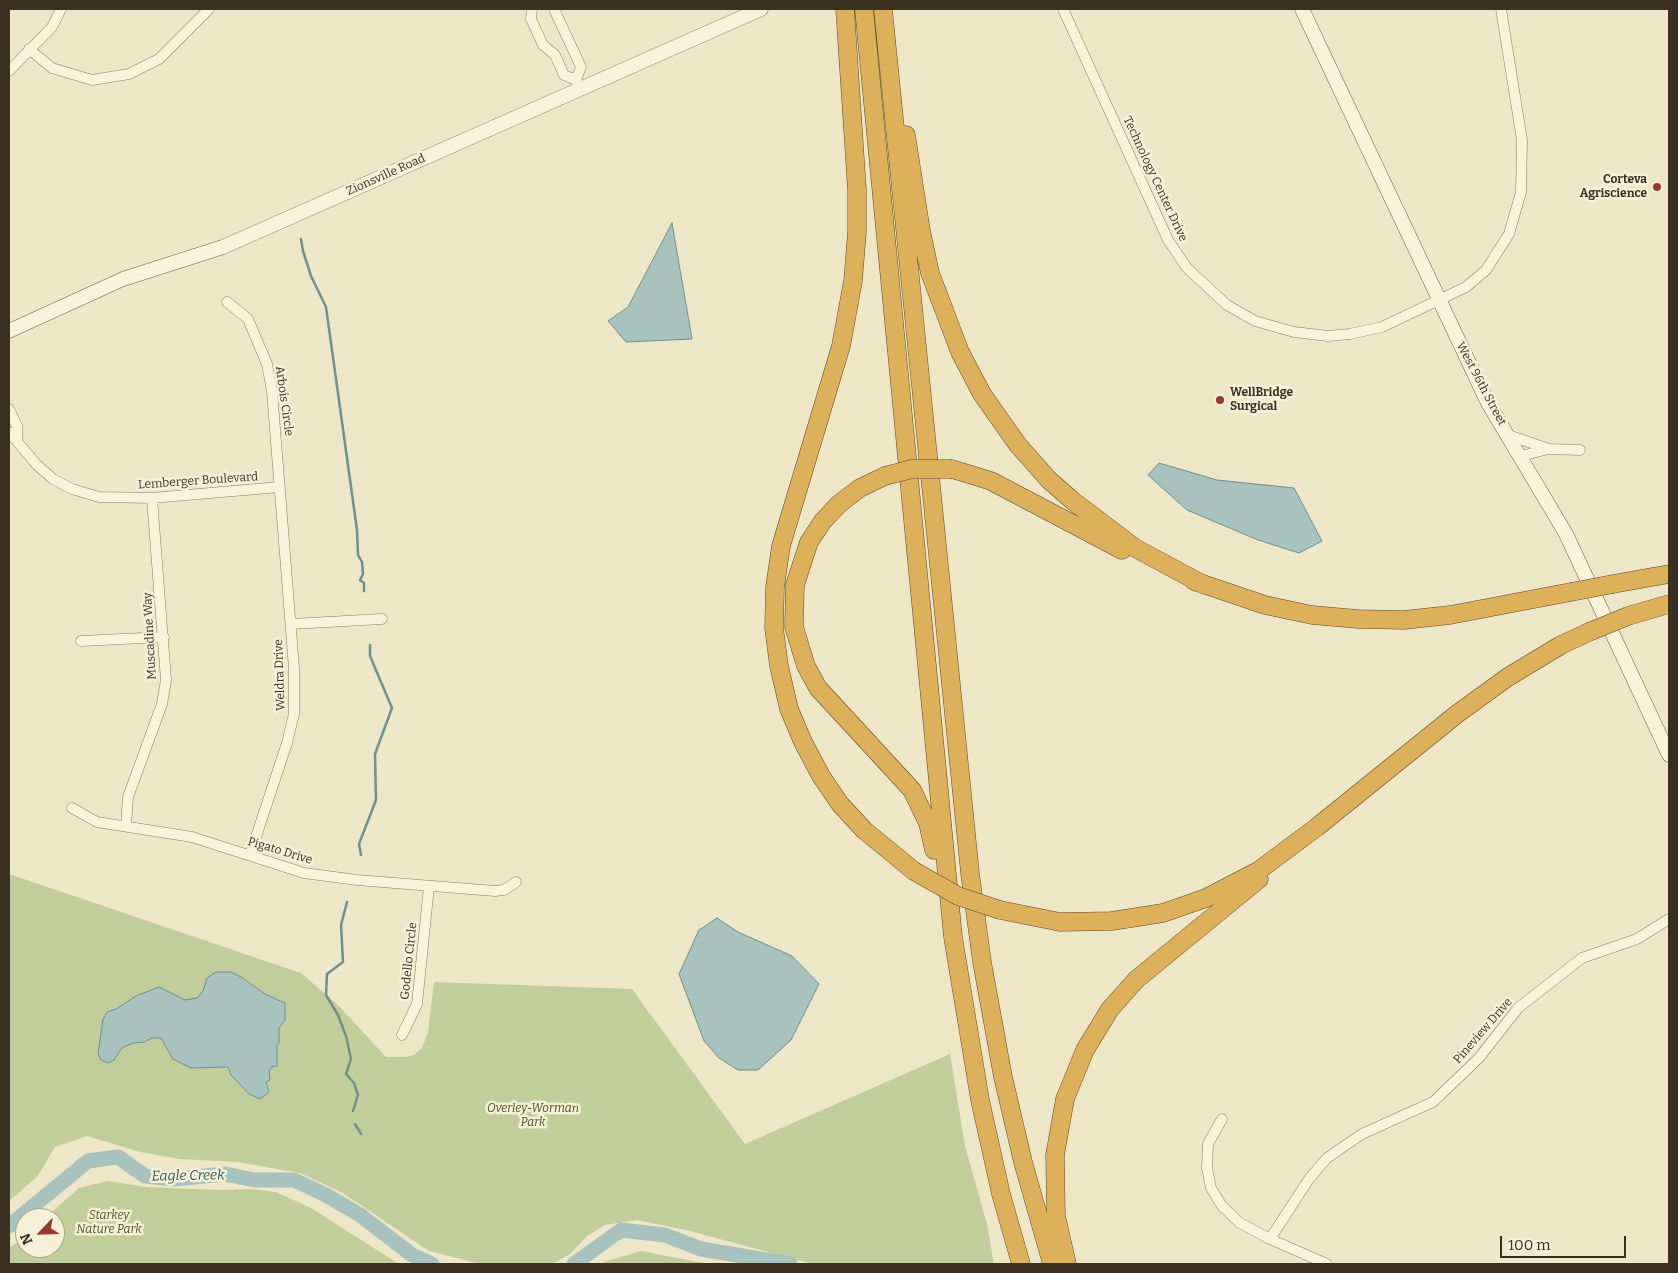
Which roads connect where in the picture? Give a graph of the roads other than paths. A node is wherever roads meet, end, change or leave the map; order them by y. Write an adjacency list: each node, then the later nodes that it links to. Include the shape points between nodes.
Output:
1 (61, 9): 13 (street, via 52,27)
2 (210, 9): 13 (street, via 159,59 129,74 92,80 52,68)
3 (532, 9): 15 (street, via 531,19 543,45 555,55 564,75)
4 (554, 9): 15 (street, via 580,67)
5 (761, 9): 15 (main road, Zionsville Road)
6 (845, 9): 38 (highway, bridge, via 857,197 852,288 841,346 781,546 775,587 774,628 779,666 790,708 821,776 840,804 864,830 914,872 958,896 1045,920 1112,921 1163,913 1206,898 1244,879)
7 (864, 9): 43 (highway)
8 (883, 9): 48 (highway, via 970,873 1003,1077)
9 (894, 9): 29 (highway, via 908,147 924,249 944,314 966,366 999,420 1038,468 1061,490 1135,548)
10 (1063, 9): 16 (street, Technology Center Drive, via 1168,240 1187,268 1211,293 1241,314 1275,328 1328,336 1382,327)
11 (1302, 9): 16 (main road, West 96th Street)
12 (1501, 9): 16 (street, Technology Center Drive, via 1522,140 1521,192 1509,234 1486,270 1466,287)
13 (29, 49): 14 (street)
14 (9, 71)
15 (578, 84): 18 (main road, Zionsville Road, via 223,247 123,279)
16 (1439, 301): 21 (main road, West 96th Street, via 1488,403)
17 (227, 302): 26 (street, Arbois Circle, via 248,319 267,364)
18 (9, 331)
19 (9, 409): 22 (street, Lemberger Boulevard, via 16,426)
20 (9, 432): 22 (street, Lemberger Boulevard)
21 (1508, 435): 23 (street); 25 (main road, West 96th Street)
22 (17, 441): 27 (street, Lemberger Boulevard, via 37,466 72,489 99,496)
23 (1549, 449): 24 (street); 25 (street)
24 (1580, 450)
25 (1521, 456): 35 (main road, West 96th Street, via 1566,534)
26 (280, 487): 27 (street, Lemberger Boulevard); 32 (street, Weldra Drive)
27 (152, 498): 33 (street, Muscadine Way)
28 (1669, 574): 29 (highway, bridge, via 1450,615 1382,620 1333,618 1288,610)
29 (1204, 585): 43 (highway, bridge, via 1151,565 986,479 952,469 912,469 885,476 860,488 823,521 809,542 795,585 794,628 806,666 818,688 904,780 922,808 932,836)
30 (1669, 604): 38 (highway, bridge, via 1589,632 1533,661 1483,694)
31 (382, 619): 32 (street)
32 (291, 624): 39 (street, Weldra Drive, via 294,714)
33 (164, 637): 34 (street); 37 (street, Muscadine Way, via 166,680 162,704 128,796)
34 (81, 641)
35 (1669, 754)
36 (72, 808): 37 (street, Pigato Drive, via 97,822)
37 (126, 826): 39 (street, Pigato Drive, via 192,837)
38 (1317, 827): 49 (highway, via 1137,979 1110,1009 1085,1050 1065,1099 1054,1155 1056,1216)
39 (250, 855): 41 (street, Pigato Drive, via 304,873)
40 (516, 882): 41 (street, Pigato Drive, via 504,890 495,891)
41 (429, 886): 44 (street, Godello Circle, via 417,1004)
42 (1669, 919): 46 (street, Pineview Drive, via 1637,939 1582,958 1518,1008 1479,1058 1433,1102 1362,1134 1327,1158 1309,1179)
43 (953, 937): 47 (highway, via 980,1100)
44 (402, 1035)
45 (1222, 1119): 46 (street, via 1208,1144 1207,1168 1211,1188 1222,1206 1240,1223)
46 (1270, 1239): 50 (street)
47 (1021, 1264)
48 (1052, 1264)
49 (1067, 1264)
50 (1327, 1264)

